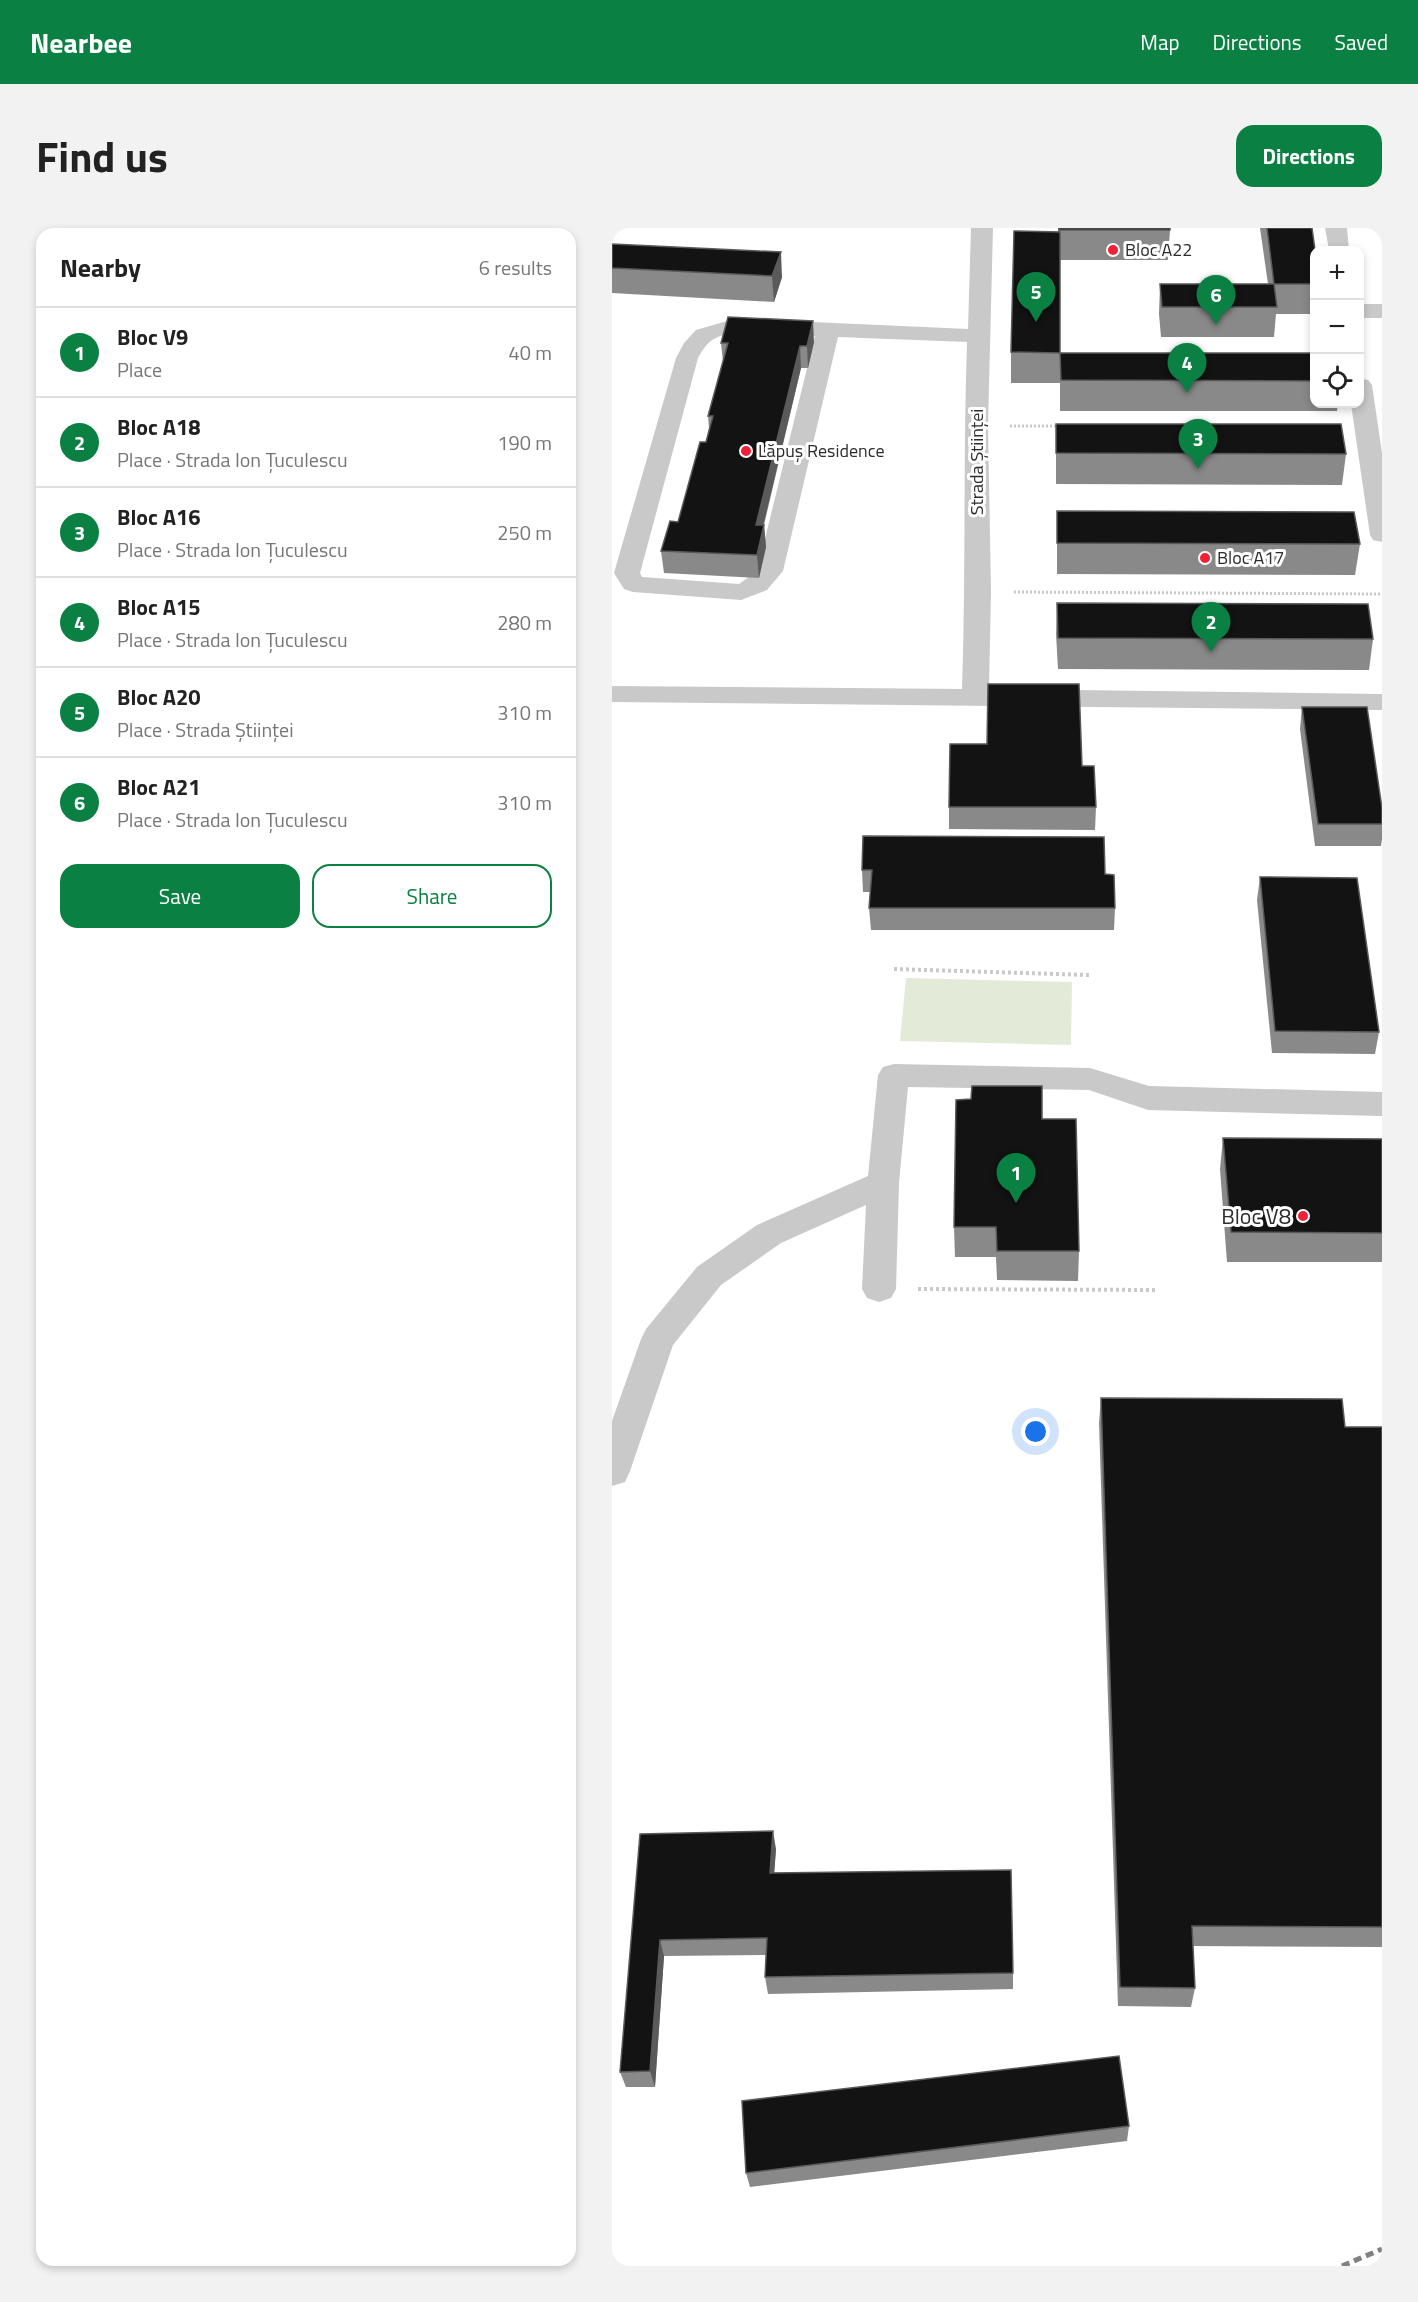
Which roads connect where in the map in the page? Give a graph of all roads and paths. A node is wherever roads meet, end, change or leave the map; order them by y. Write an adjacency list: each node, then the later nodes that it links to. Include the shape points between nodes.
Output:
1 (982, 228): 7 (street, Strada Științei)
2 (1336, 228): 3 (street)
3 (1338, 246)
4 (1364, 310): 5 (street)
5 (1382, 311)
6 (828, 330): 6 (street, via 718,328 694,341 627,573 633,584 741,592 764,581 770,571); 7 (street)
7 (979, 336): 9 (street, Strada Științei)
8 (1363, 408): 11 (street)
9 (976, 425): 10 (path); 12 (street, Strada Științei)
10 (1059, 426)
11 (1382, 535)
12 (978, 592): 13 (path); 15 (street, Strada Științei)
13 (1382, 594)
14 (612, 694): 15 (street)
15 (975, 697): 16 (street)
16 (1382, 702)
17 (894, 969): 18 (path)
18 (1089, 975)
19 (1382, 1104): 20 (street, via 1148,1098 1090,1079 894,1075)
20 (884, 1183): 21 (street); 23 (street, via 769,1234 709,1276 658,1339)
21 (879, 1289): 22 (path)
22 (1155, 1290)
23 (612, 1472)

